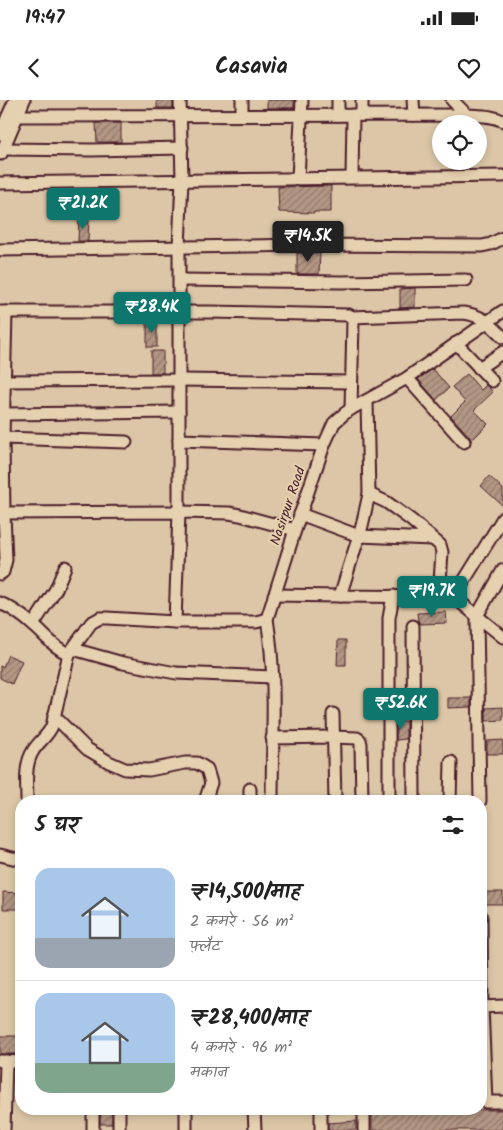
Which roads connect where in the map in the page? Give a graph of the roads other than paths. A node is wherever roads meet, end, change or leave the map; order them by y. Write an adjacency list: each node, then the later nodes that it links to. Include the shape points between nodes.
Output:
1 (15, 100): 21 (street)
2 (24, 100): 18 (street)
3 (180, 100): 10 (street)
4 (242, 100): 11 (street)
5 (302, 100): 12 (street)
6 (338, 100): 13 (street)
7 (362, 100): 14 (street)
8 (413, 100): 15 (street)
9 (452, 100): 17 (street)
10 (180, 115): 11 (street); 18 (street); 22 (street)
11 (242, 115): 12 (street)
12 (302, 115): 13 (street); 25 (street)
13 (338, 115): 14 (street)
14 (358, 115): 15 (street); 26 (street)
15 (414, 115): 16 (street)
16 (432, 115)
17 (467, 115)
18 (17, 116): 23 (street)
19 (487, 116): 20 (street)
20 (503, 121)
21 (0, 134)
22 (182, 148): 23 (street); 27 (street)
23 (2, 153)
24 (503, 176): 26 (street)
25 (298, 178): 26 (street); 27 (street)
26 (352, 178)
27 (182, 180): 28 (street); 30 (street)
28 (0, 183)
29 (503, 238): 30 (street, via 482,246)
30 (179, 247): 31 (street); 32 (street)
31 (0, 250)
32 (180, 280): 33 (street); 36 (street)
33 (466, 280)
34 (503, 311): 38 (street, Nasirpur Road)
35 (3, 312): 36 (street); 45 (street)
36 (180, 312): 37 (street, via 346,314); 44 (street)
37 (351, 317): 38 (street, via 464,313 474,314); 46 (street)
38 (487, 322): 39 (street); 40 (street, Nasirpur Road)
39 (503, 337)
40 (456, 343): 42 (street); 43 (street, Nasirpur Road)
41 (503, 352): 42 (street)
42 (479, 368): 47 (street)
43 (407, 378): 48 (street, Nasirpur Road); 55 (street)
44 (179, 380): 45 (street); 46 (street); 50 (street)
45 (2, 381): 51 (street)
46 (351, 382): 49 (street)
47 (492, 382)
48 (367, 401): 49 (street, Nasirpur Road); 58 (street)
49 (351, 409): 56 (street, Nasirpur Road, via 334,422)
50 (180, 412): 51 (street); 53 (street)
51 (3, 414): 52 (street)
52 (3, 438): 54 (street); 57 (street)
53 (179, 440): 56 (street); 59 (street)
54 (126, 442)
55 (464, 442)
56 (324, 446): 61 (street, Nasirpur Road)
57 (1, 452): 60 (street)
58 (369, 494): 64 (street); 65 (street, via 386,502)
59 (178, 512): 60 (street); 63 (street, via 229,513); 77 (street)
60 (2, 514): 68 (street, via 6,560)
61 (300, 514): 63 (street, Nasirpur Road); 64 (street)
62 (503, 518): 73 (street)
63 (294, 530): 69 (street, Nasirpur Road)
64 (359, 536): 65 (street); 70 (street)
65 (432, 538): 72 (street, via 442,552)
66 (64, 567): 78 (street, via 56,589)
67 (503, 570): 75 (street)
68 (0, 574)
69 (274, 595): 70 (street); 76 (street, Nasirpur Road)
70 (340, 596): 71 (street)
71 (393, 596): 72 (street); 95 (street, via 389,618)
72 (440, 597): 73 (street)
73 (454, 597): 75 (street)
74 (0, 603): 78 (street)
75 (477, 616): 80 (street); 98 (street)
76 (267, 619): 77 (street, via 256,622); 82 (street, Nasirpur Road)
77 (175, 622): 81 (street, via 100,618 91,623)
78 (33, 625): 81 (street, via 58,649)
79 (413, 626): 96 (street)
80 (501, 632)
81 (71, 652): 82 (street, via 176,672); 84 (street)
82 (273, 677): 86 (street, Nasirpur Road)
83 (333, 714): 85 (street)
84 (54, 716): 89 (street, via 49,733 33,751 29,761); 90 (street, via 87,749 124,769 149,770 197,763 206,769 211,783)
85 (333, 737): 86 (street); 93 (street); 94 (street, via 360,740)
86 (272, 738): 92 (street, Nasirpur Road)
87 (451, 762): 97 (street)
88 (250, 789): 91 (street)
89 (27, 795)
90 (207, 795)
91 (250, 795)
92 (272, 795)
93 (336, 795)
94 (362, 795)
95 (389, 795)
96 (414, 795)
97 (450, 795)
98 (480, 795)
99 (0, 855): 100 (street)
100 (15, 859)
101 (503, 1006): 102 (street)
102 (487, 1008)
103 (3, 1061): 112 (street)
104 (487, 1102): 105 (street)
105 (503, 1102)
106 (93, 1115): 113 (street)
107 (119, 1115): 114 (street)
108 (186, 1115): 115 (street)
109 (254, 1115): 116 (street)
110 (321, 1115): 117 (street)
111 (364, 1115): 118 (street)
112 (4, 1130)
113 (93, 1130)
114 (119, 1130)
115 (186, 1130)
116 (255, 1130)
117 (321, 1130)
118 (364, 1130)

